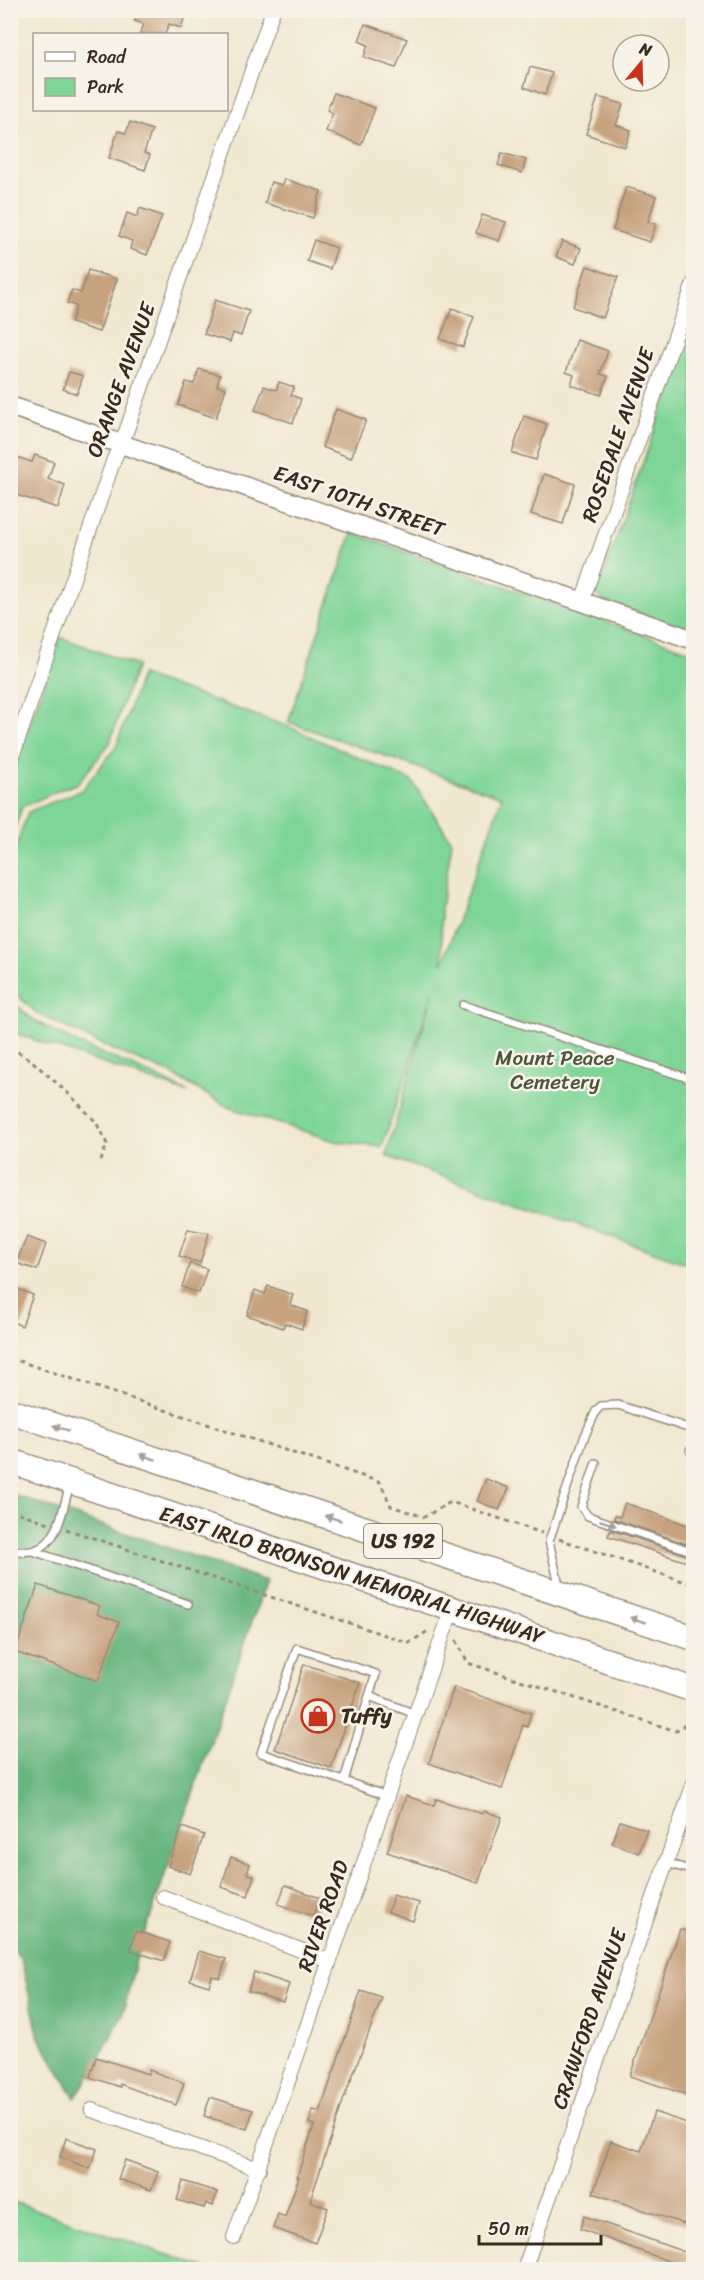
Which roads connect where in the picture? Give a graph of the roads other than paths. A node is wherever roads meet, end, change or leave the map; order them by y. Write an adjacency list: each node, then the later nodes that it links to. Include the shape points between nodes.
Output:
1 (273, 10): 4 (street, ORANGE AVENUE)
2 (693, 283): 5 (street, ROSEDALE AVENUE)
3 (10, 406): 4 (street, EAST 10TH STREET)
4 (122, 444): 5 (street, EAST 10TH STREET); 7 (street, ORANGE AVENUE)
5 (582, 601): 6 (street, EAST 10TH STREET)
6 (693, 640)
7 (10, 763)
8 (463, 1005): 9 (lane)
9 (693, 1080)
10 (10, 1411): 18 (highway, US 192, one-way to 10)
11 (693, 1430): 18 (lane, via 618,1405 601,1406 592,1417 551,1536)
12 (10, 1461): 14 (highway, EAST IRLO BRONSON MEMORIAL HIGHWAY / US 192)
13 (596, 1463): 17 (lane, one-way to 17, via 581,1507 588,1516)
14 (70, 1481): 16 (lane, via 49,1543); 20 (highway, EAST IRLO BRONSON MEMORIAL HIGHWAY / US 192)
15 (10, 1550): 16 (lane)
16 (33, 1551): 19 (lane)
17 (693, 1552)
18 (562, 1594): 21 (highway, US 192, one-way to 18)
19 (188, 1604)
20 (452, 1609): 22 (highway, EAST IRLO BRONSON MEMORIAL HIGHWAY / US 192); 24 (street, RIVER ROAD)
21 (693, 1638)
22 (693, 1690)
23 (369, 1696): 24 (lane); 25 (lane); 25 (lane, via 376,1674 297,1648 261,1753)
24 (415, 1714): 27 (street, RIVER ROAD)
25 (344, 1781): 27 (lane)
26 (693, 1783): 28 (street, CRAWFORD AVENUE)
27 (387, 1796): 31 (street, RIVER ROAD)
28 (666, 1863): 29 (lane); 35 (street, CRAWFORD AVENUE)
29 (693, 1871)
30 (163, 1897): 31 (street)
31 (329, 1961): 33 (street, RIVER ROAD)
32 (92, 2110): 33 (street)
33 (259, 2169): 34 (street, RIVER ROAD)
34 (234, 2237)
35 (524, 2270)

